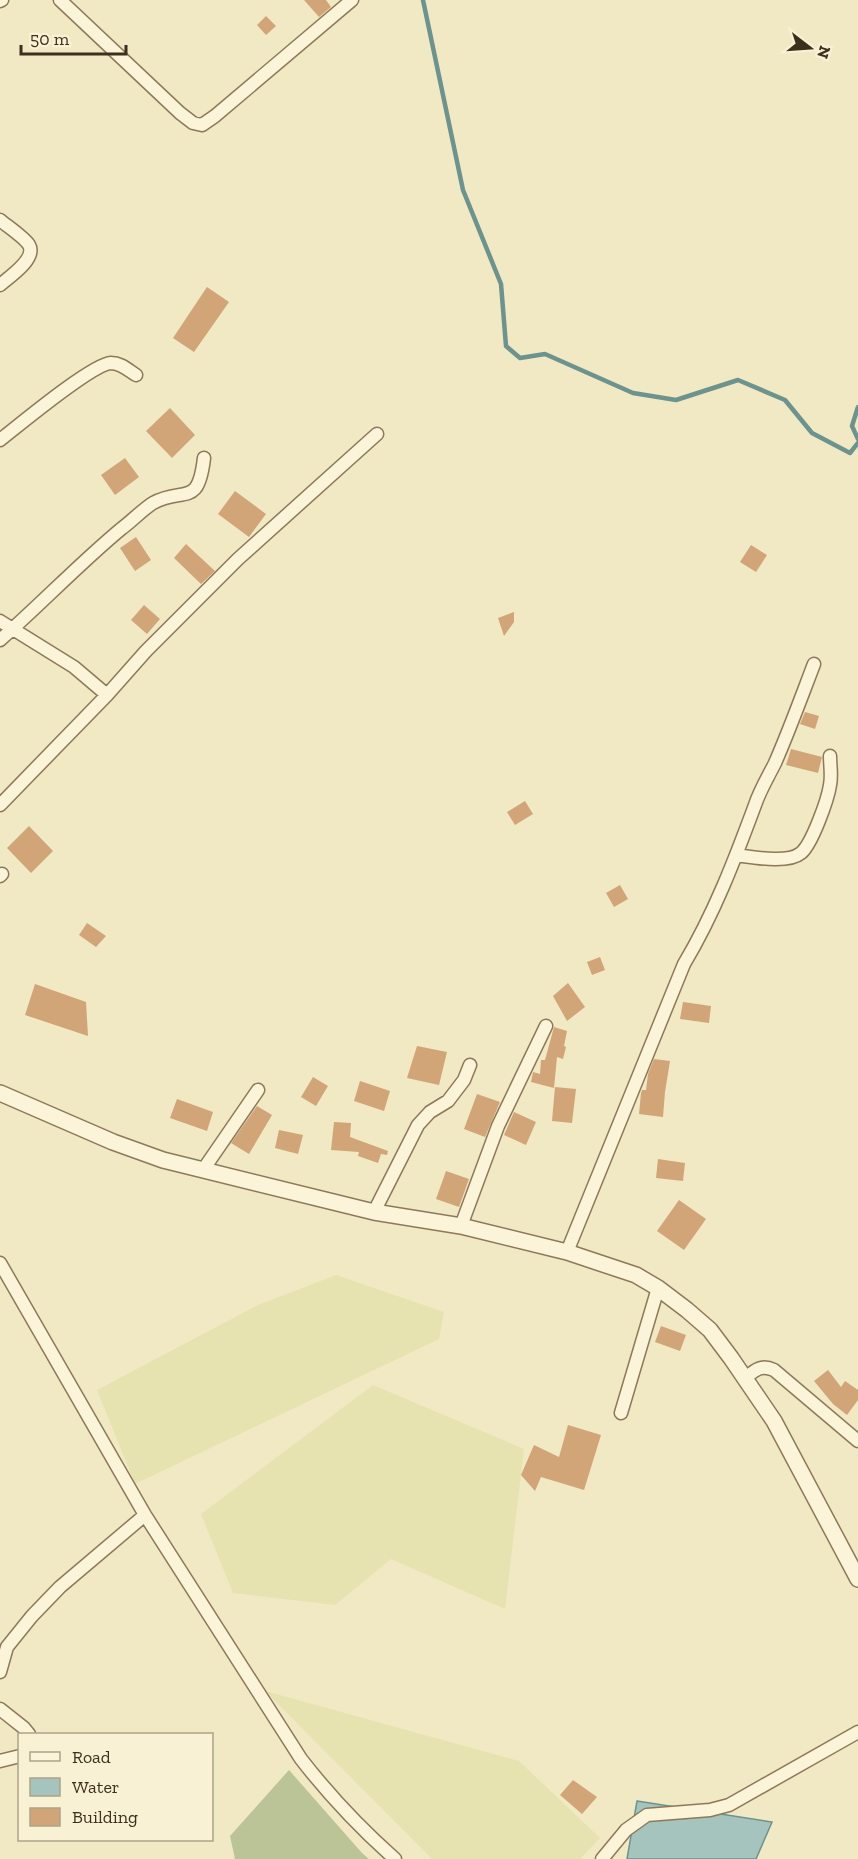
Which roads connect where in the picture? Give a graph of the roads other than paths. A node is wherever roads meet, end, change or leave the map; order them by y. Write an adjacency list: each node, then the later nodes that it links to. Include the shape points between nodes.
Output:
1 (60, 0): 2 (street, via 180,113 202,125)
2 (352, 0)
3 (0, 220): 4 (street, via 29,244 30,251 27,261)
4 (0, 285)
5 (136, 375): 7 (street, via 118,363 108,363)
6 (378, 434): 13 (street, via 238,559)
7 (0, 440)
8 (204, 458): 10 (street, via 196,488 189,494 152,504 104,543)
9 (0, 621): 10 (street)
10 (13, 629): 11 (street); 13 (street, via 74,667)
11 (0, 640)
12 (813, 664): 16 (street)
13 (107, 695): 15 (street)
14 (830, 756): 16 (street, via 831,783 825,805 801,854 769,859)
15 (0, 805)
16 (736, 855): 24 (street, via 707,926 684,964)
17 (546, 1026): 23 (street, via 498,1126)
18 (470, 1065): 22 (street, via 448,1101 418,1125)
19 (258, 1090): 21 (street)
20 (0, 1093): 21 (street, via 113,1142)
21 (204, 1170): 22 (street)
22 (374, 1212): 23 (street)
23 (461, 1226): 24 (street)
24 (567, 1252): 26 (street, via 636,1275)
25 (0, 1263): 30 (street)
26 (658, 1288): 27 (street, via 710,1330); 28 (street)
27 (744, 1379): 29 (street, via 761,1366 774,1370); 31 (street, via 774,1421)
28 (621, 1413)
29 (858, 1441)
30 (145, 1515): 32 (street, via 32,1616 7,1647); 38 (street, via 301,1759 326,1791)
31 (858, 1579)
32 (0, 1672)
33 (0, 1709): 35 (street)
34 (858, 1732): 39 (street, via 729,1805 647,1815 626,1830)
35 (28, 1733)
36 (18, 1756): 37 (street)
37 (0, 1761)
38 (395, 1859)
39 (602, 1859)

